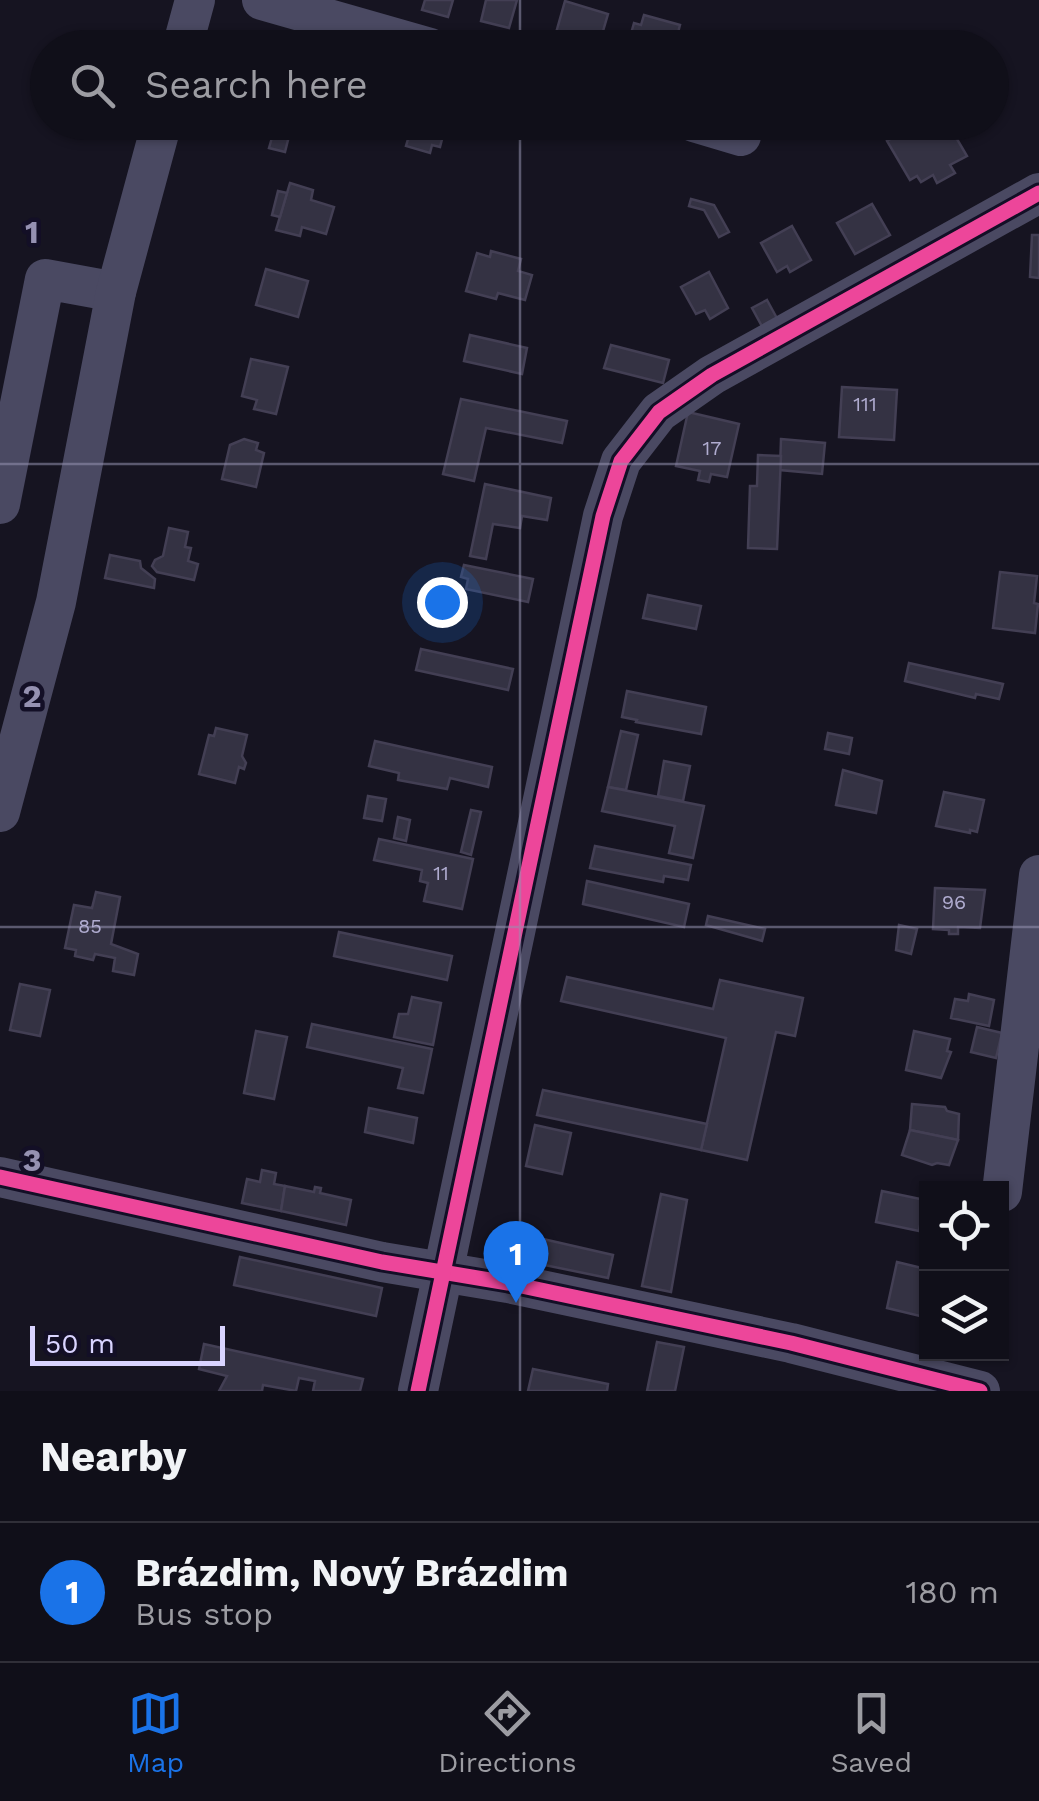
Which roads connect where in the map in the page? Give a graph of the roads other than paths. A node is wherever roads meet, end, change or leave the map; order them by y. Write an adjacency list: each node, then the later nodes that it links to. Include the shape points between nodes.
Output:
1 (195, 0): 3 (street)
2 (262, 0): 4 (street)
3 (187, 30)
4 (367, 30)
5 (157, 140): 7 (street)
6 (1039, 193): 13 (street, via 712,375 659,412 621,461 603,516)
7 (116, 292): 8 (street, via 45,279); 9 (street, via 56,602)
8 (0, 504)
9 (0, 812)
10 (1039, 875): 12 (street)
11 (0, 1178): 13 (street)
12 (1003, 1181)
13 (444, 1273): 15 (street); 16 (street, via 791,1344)
14 (981, 1361): 16 (street)
15 (418, 1391)
16 (979, 1391)

